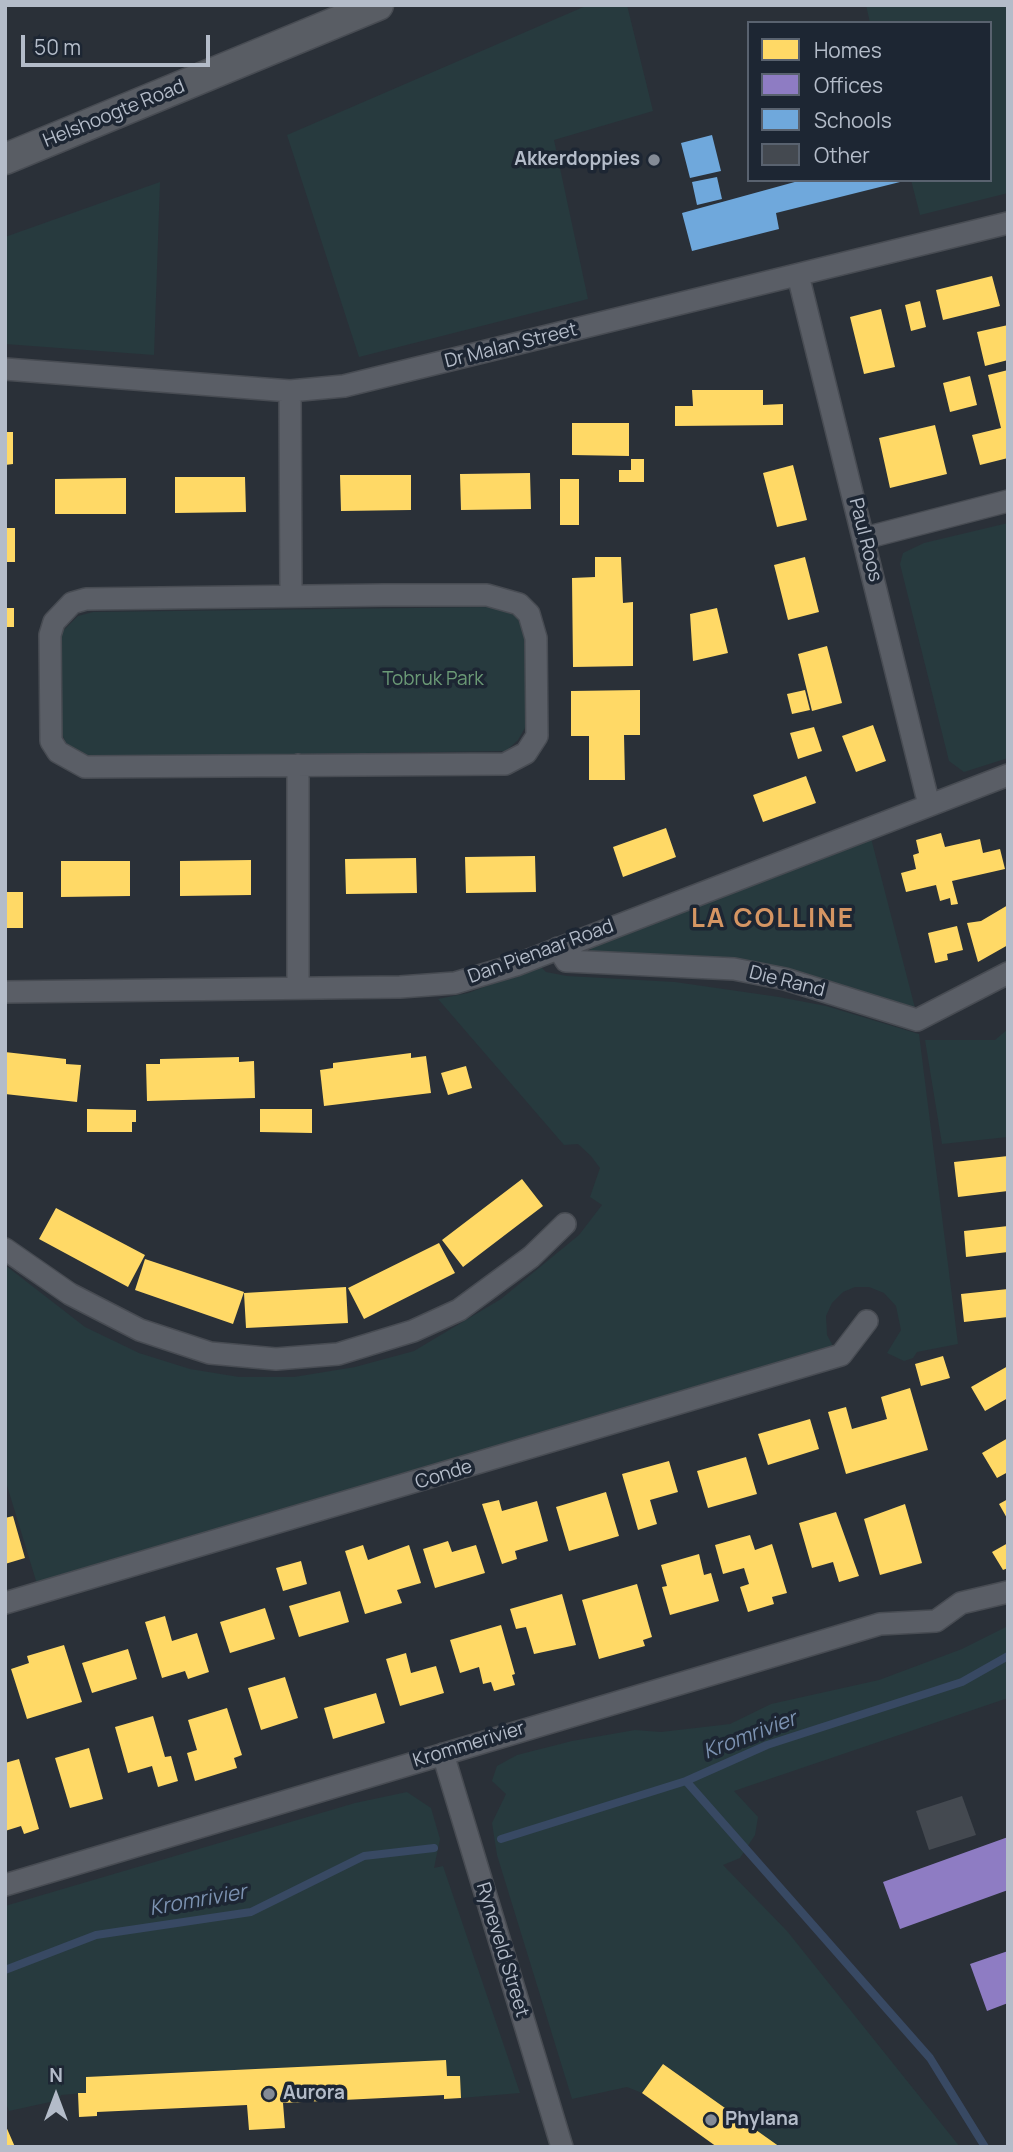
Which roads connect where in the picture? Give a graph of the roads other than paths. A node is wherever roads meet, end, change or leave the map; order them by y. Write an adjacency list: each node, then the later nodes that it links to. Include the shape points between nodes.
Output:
1 (377, 5): 2 (main road, Helshoogte Road)
2 (5, 159)
3 (1008, 223): 4 (street, Dr Malan Street)
4 (798, 275): 6 (street, Dr Malan Street, via 344,386); 8 (street, Paul Roos)
5 (5, 369): 6 (street, Dr Malan Street)
6 (290, 391): 9 (street)
7 (1008, 501): 8 (street)
8 (864, 538): 12 (street, Paul Roos)
9 (291, 596): 10 (street, via 504,598 529,614 536,638 537,736 526,753 505,764); 10 (street, via 86,599 72,603 54,622 50,635 48,727 58,752 85,767)
10 (298, 765): 15 (street)
11 (1008, 775): 12 (street, Dan Pienaar Road)
12 (929, 805): 13 (street, Dan Pienaar Road)
13 (558, 948): 14 (street, Die Rand, via 566,961 710,967 772,976 917,1020); 15 (street, Dan Pienaar Road, via 456,983)
14 (1008, 973)
15 (298, 988): 16 (street, Dan Pienaar Road)
16 (5, 992)
17 (565, 1224): 18 (street, via 531,1257 459,1310 413,1331 338,1354 276,1359 210,1353 140,1330 70,1294)
18 (5, 1249)
19 (867, 1321): 21 (street, Conde, via 841,1355)
20 (1008, 1592): 22 (street, Krommerivier, via 961,1604 936,1621 880,1625)
21 (5, 1603)
22 (443, 1754): 23 (street, Krommerivier); 24 (street, Ryneveld Street)
23 (5, 1885)
24 (562, 2147)

